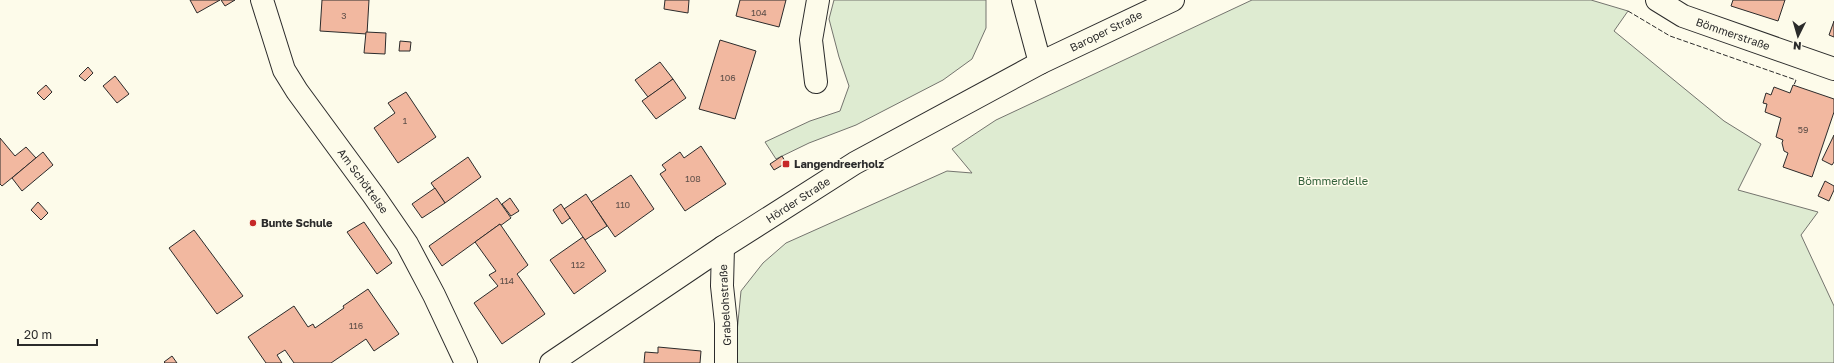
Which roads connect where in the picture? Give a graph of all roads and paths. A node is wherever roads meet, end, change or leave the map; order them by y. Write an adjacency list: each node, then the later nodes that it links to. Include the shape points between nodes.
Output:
1 (262, 0): 10 (street, Am Schöttelse, via 284,70 407,244)
2 (818, 0): 8 (street, via 811,40)
3 (1023, 0): 6 (street)
4 (1173, 0): 6 (street, Baroper Straße)
5 (1657, 0): 7 (street, Bömmerstraße, via 1683,16)
6 (1040, 63): 9 (street, Hörder Straße, via 855,163)
7 (1834, 68)
8 (816, 82)
9 (723, 247): 11 (street, Hörder Straße); 12 (street, Grabelohstraße, via 722,286 726,323)
10 (466, 363)
11 (551, 363)
12 (726, 363)

